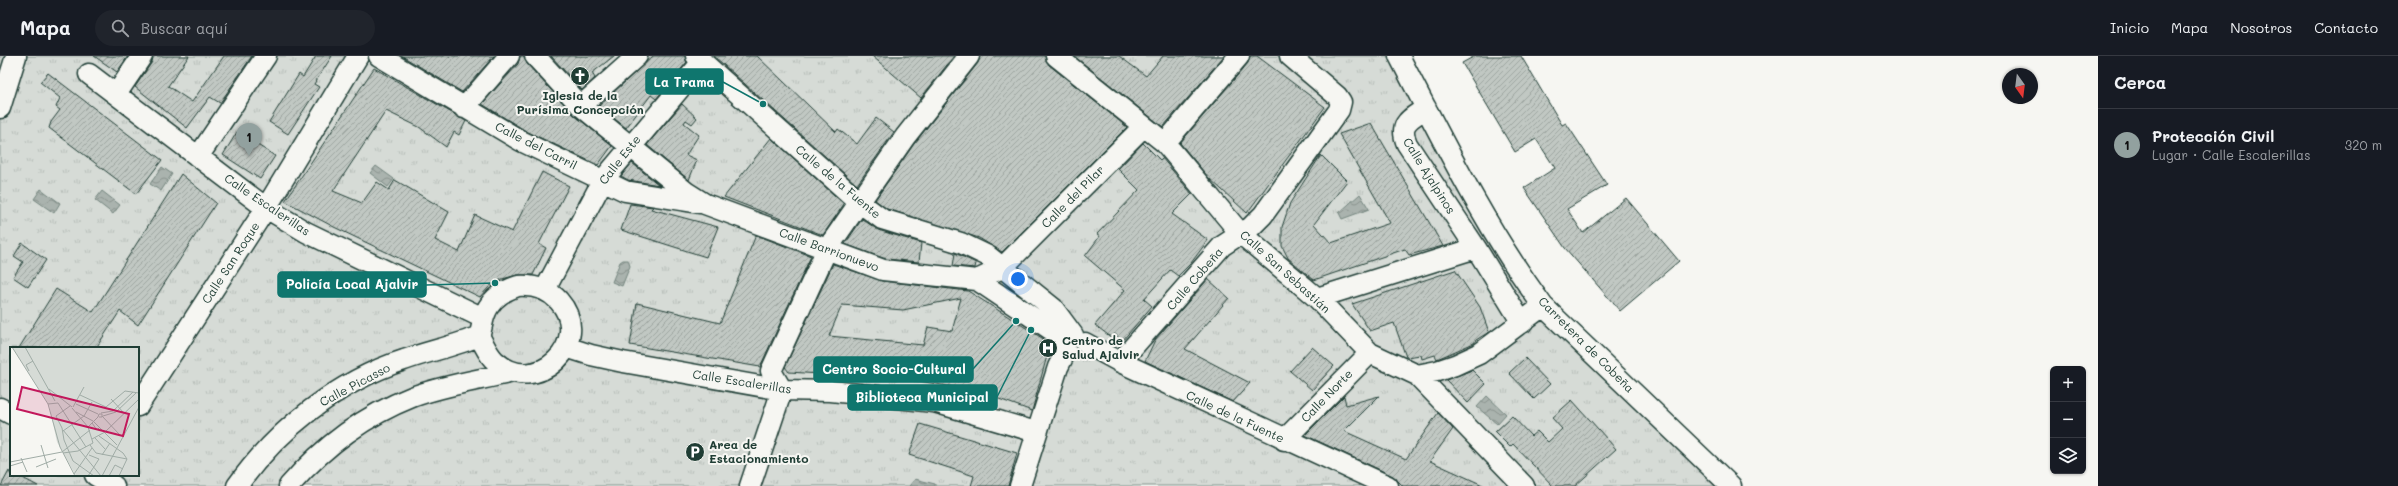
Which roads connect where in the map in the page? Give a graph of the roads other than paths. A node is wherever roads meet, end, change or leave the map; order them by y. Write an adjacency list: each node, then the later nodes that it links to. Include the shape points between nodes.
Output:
1 (16, 56): 16 (street)
2 (142, 56): 17 (street)
3 (266, 56): 25 (street)
4 (358, 56): 29 (street, Calle San Roque)
5 (379, 56): 20 (street, Calle del Carril)
6 (509, 56): 20 (street)
7 (535, 56): 18 (street)
8 (637, 56): 18 (street)
9 (969, 56): 27 (street, via 905,137)
10 (1056, 56): 22 (street, Calle San Sebastián)
11 (1239, 56): 23 (street)
12 (1290, 56): 30 (street, Calle Cobeña, via 1337,96 1341,102 1339,110 1263,215 1251,227)
13 (1399, 56): 21 (street, Carretera de Cobeña)
14 (699, 59): 24 (street, Calle Este); 27 (street, Calle de la Fuente)
15 (89, 74): 17 (street, Calle Escalerillas)
16 (3, 91): 19 (street)
17 (117, 93): 25 (street, Calle Escalerillas)
18 (581, 106): 24 (street)
19 (0, 108)
20 (464, 108): 26 (street, Calle del Carril, via 521,141)
21 (1426, 108): 31 (street, Calle Ajalpinos, via 1405,123 1402,133); 37 (street, Carretera de Cobeña, via 1480,211)
22 (1143, 127): 23 (street, Calle San Sebastián); 33 (street, Calle del Pilar)
23 (1165, 143): 30 (street, Calle San Sebastián)
24 (631, 146): 26 (street, Calle Este); 28 (street, via 686,192)
25 (198, 157): 29 (street, Calle Escalerillas)
26 (602, 180): 28 (street, Calle del Carril, via 625,191); 35 (street, Calle Este, via 549,282)
27 (859, 202): 32 (street); 33 (street, Calle de la Fuente, via 882,219 961,243 988,256)
28 (705, 204): 32 (street, Calle Barrionuevo)
29 (266, 208): 39 (street, Calle Escalerillas); 47 (street, Calle San Roque)
30 (1240, 233): 36 (street, Calle San Sebastián); 43 (street, Calle Cobeña, via 1222,246)
31 (1476, 248): 36 (street); 38 (street, Calle Ajalpinos)
32 (827, 249): 34 (street, Calle Barrionuevo, via 883,270); 46 (street, via 772,371)
33 (1002, 268): 34 (street); 40 (street, Calle de la Fuente, via 1053,308)
34 (977, 280): 40 (street, Calle de la Fuente)
35 (547, 291): 39 (street, via 528,286 508,289 492,301); 41 (street, via 559,301 567,314 570,334)
36 (1317, 298): 42 (street, Calle San Sebastián)
37 (1543, 306): 38 (street); 62 (street, Carretera de Cobeña)
38 (1522, 323): 45 (street, via 1479,354 1455,365)
39 (481, 327): 44 (street, via 494,360); 56 (street, Calle Picasso, via 459,345 403,360 362,378 318,404 280,437)
40 (1072, 343): 43 (street, Calle de la Fuente); 50 (street)
41 (566, 347): 44 (street, via 556,362 546,369 530,373); 46 (street, Calle Escalerillas, via 622,362)
42 (1370, 353): 45 (street, Calle San Sebastián); 51 (street, Calle Norte)
43 (1120, 362): 51 (street, Calle de la Fuente)
44 (514, 372): 57 (street, via 413,397 378,413 343,435 308,464)
45 (1417, 375): 61 (street)
46 (782, 390): 50 (street, Calle Escalerillas, via 831,391 934,402); 58 (street)
47 (139, 404)
48 (0, 408): 49 (street)
49 (10, 413)
50 (1036, 432): 59 (street)
51 (1284, 440): 60 (street, Calle de la Fuente)
52 (94, 476): 54 (street)
53 (97, 476): 55 (street)
54 (87, 486)
55 (114, 486)
56 (237, 486)
57 (289, 486)
58 (750, 486)
59 (1020, 486)
60 (1388, 486)
61 (1524, 486)
62 (1731, 486)

